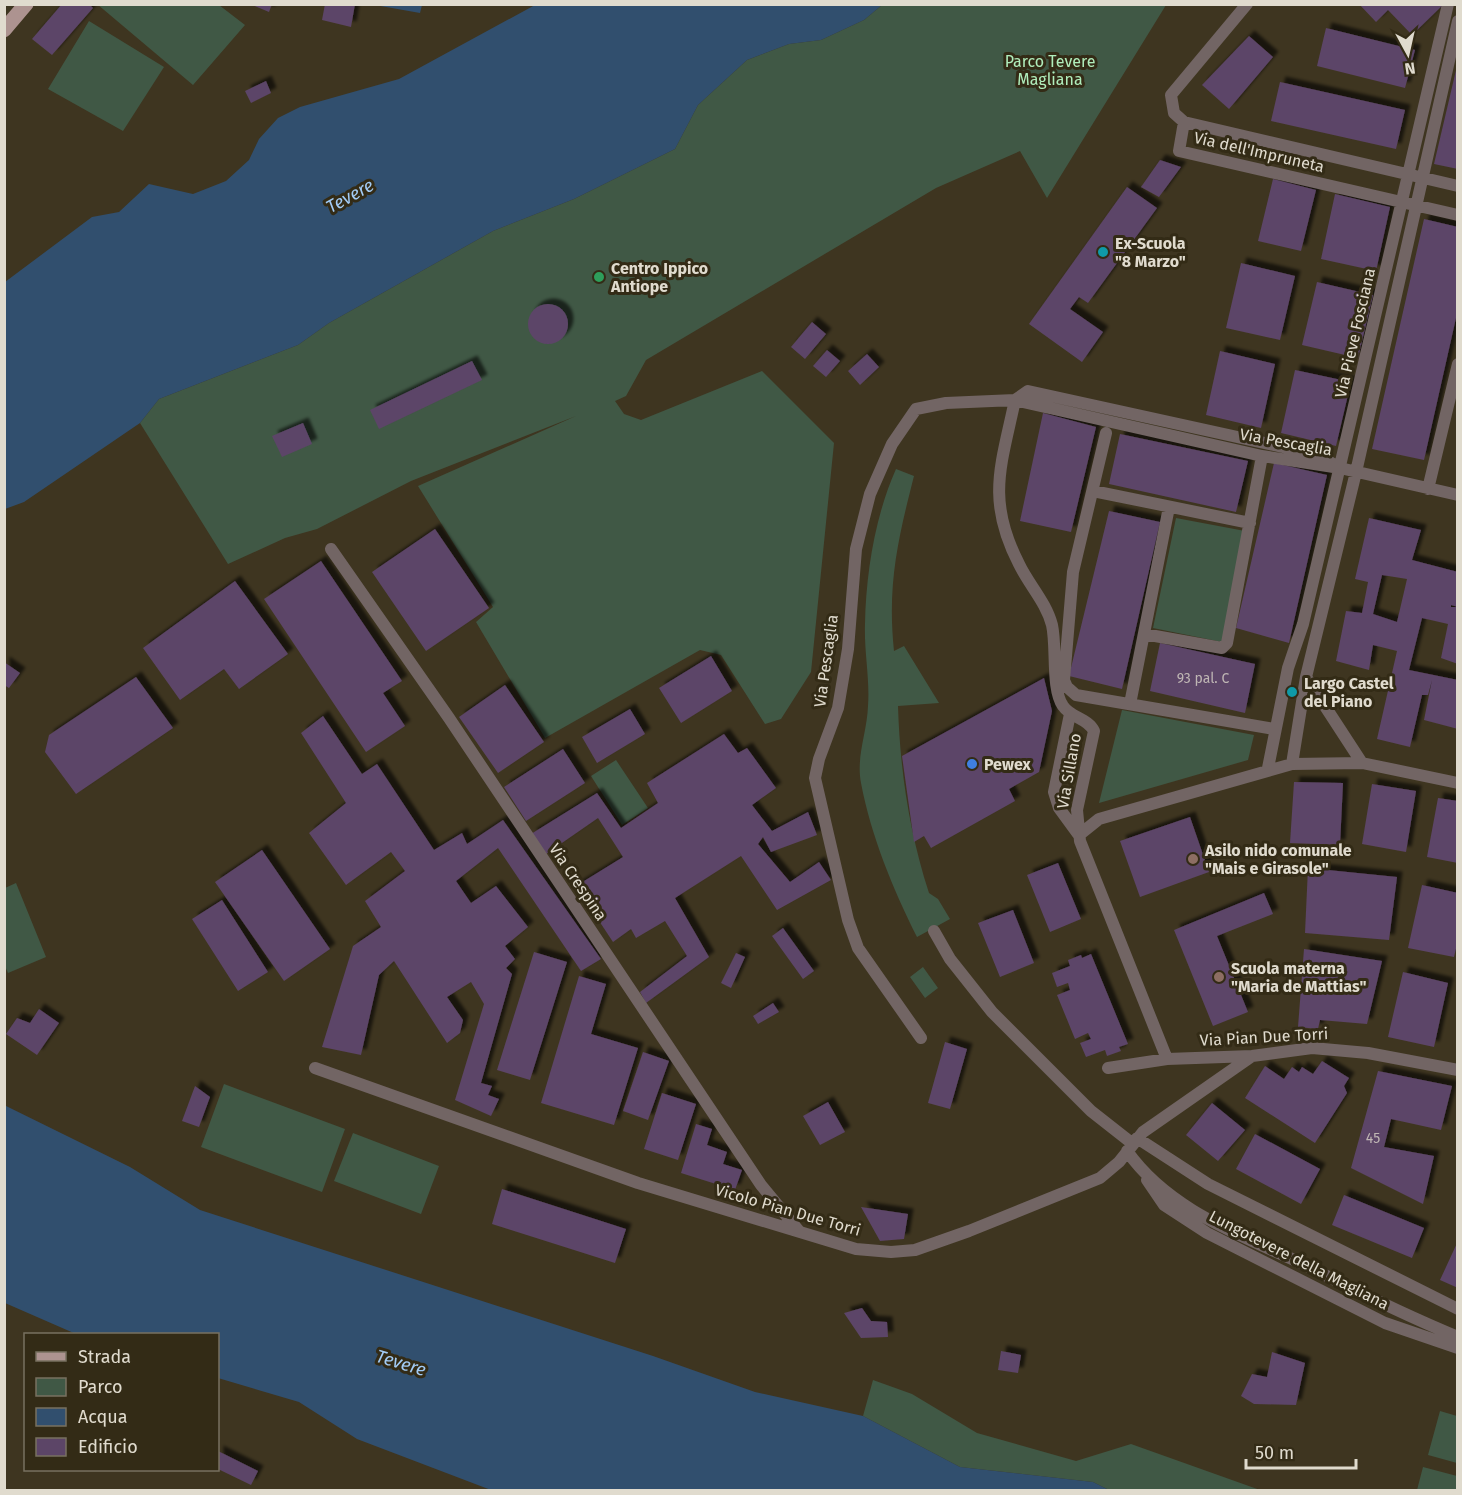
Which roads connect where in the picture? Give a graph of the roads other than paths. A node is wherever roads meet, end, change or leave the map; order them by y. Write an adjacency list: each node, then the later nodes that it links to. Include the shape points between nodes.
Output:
1 (26, 4): 5 (main road)
2 (1247, 4): 6 (street, via 1171,95 1174,114)
3 (1448, 4): 7 (street, Via Pieve Fosciana)
4 (1458, 21): 8 (street, Via Pieve Fosciana)
5 (4, 30)
6 (1184, 122): 7 (street, Via dell'Impruneta); 10 (street, Via dell'Impruneta, via 1179,151)
7 (1409, 174): 8 (street, Via dell'Impruneta); 10 (street, Via Pieve Fosciana)
8 (1423, 177): 9 (street, Via dell'Impruneta); 11 (street, Via Pieve Fosciana)
9 (1458, 186)
10 (1403, 202): 11 (street, Via dell'Impruneta); 17 (street, Via Pieve Fosciana)
11 (1416, 206): 12 (street, Via dell'Impruneta); 18 (street, Via Pieve Fosciana)
12 (1458, 215)
13 (1458, 364): 19 (street)
14 (1015, 400): 16 (street, Via Pescaglia); 17 (street, Via Pescaglia, via 1028,391 1319,455); 28 (street, via 997,484 999,508 1012,552 1051,623 1057,684 1062,705); 36 (street, Via Pescaglia, via 920,407 892,444 870,494 856,549 843,684 815,772 854,939)
15 (1106, 433): 20 (street)
16 (1262, 456): 17 (street, Via Pescaglia); 23 (street)
17 (1340, 468): 18 (street, Via Pescaglia); 29 (street, Via Pieve Fosciana)
18 (1356, 472): 19 (street, Via Pescaglia); 26 (street, Via Pieve Fosciana)
19 (1428, 489): 21 (street, Via Pescaglia)
20 (1093, 491): 22 (street); 27 (street, via 1070,592 1064,680 1066,687 1076,694)
21 (1458, 495)
22 (1169, 507): 23 (street); 25 (street)
23 (1250, 523): 25 (street, via 1230,632 1222,648)
24 (331, 549): 44 (street, Via Crespina, via 449,718 761,1185)
25 (1144, 634): 27 (street)
26 (1306, 677): 30 (street); 31 (street)
27 (1130, 704): 29 (street)
28 (1070, 714): 34 (street, Via Sillano, via 1054,792 1059,808); 34 (street, Via Sillano, via 1091,724 1094,731 1077,810)
29 (1274, 729): 32 (street)
30 (1362, 763): 31 (street); 33 (street)
31 (1292, 764): 32 (street)
32 (1268, 768): 34 (street, via 1099,819)
33 (1458, 783)
34 (1079, 835): 38 (street, Via Sillano)
35 (934, 932): 42 (street, Lungotevere della Magliana, via 992,1012 1091,1111)
36 (921, 1038)
37 (1252, 1056): 38 (street, Via Pian Due Torri); 41 (street, Via Pian Due Torri, via 1322,1048 1403,1058); 42 (street, Vicolo Pian Due Torri, via 1165,1114)
38 (1167, 1059): 40 (street, Via Pian Due Torri)
39 (315, 1068): 44 (street, Vicolo Pian Due Torri, via 638,1183)
40 (1108, 1068)
41 (1458, 1070)
42 (1132, 1145): 43 (street, Lungotevere della Magliana); 44 (street, Vicolo Pian Due Torri, via 1100,1178 915,1250 856,1249); 45 (street, Lungotevere della Magliana)
43 (1143, 1174): 46 (street, Lungotevere della Magliana, via 1203,1217); 47 (street, Lungotevere della Magliana, via 1164,1204 1207,1233 1394,1327)
44 (800, 1232)
45 (1458, 1309)
46 (1458, 1337)
47 (1458, 1348)

